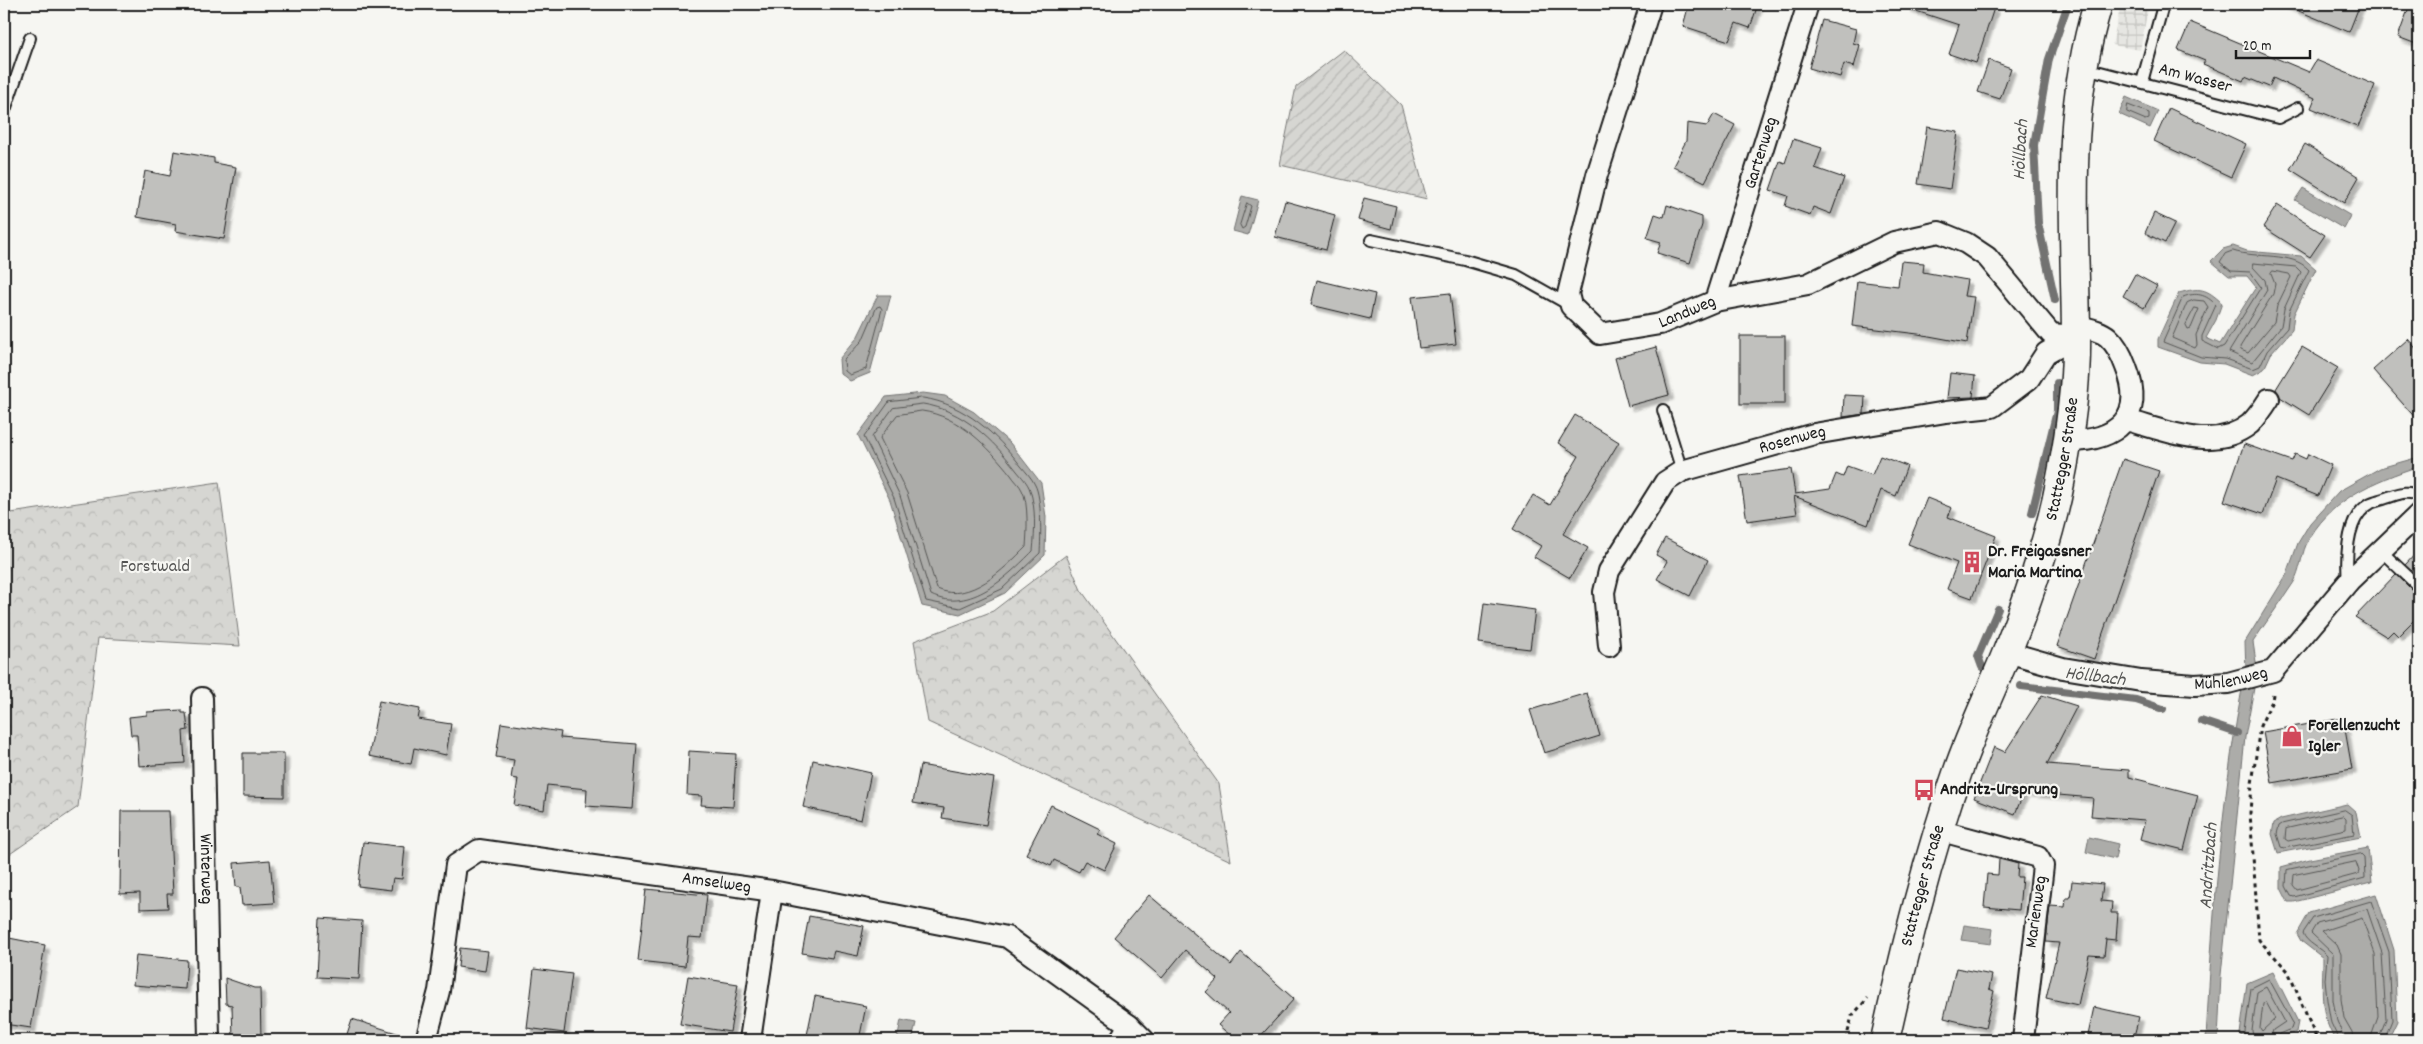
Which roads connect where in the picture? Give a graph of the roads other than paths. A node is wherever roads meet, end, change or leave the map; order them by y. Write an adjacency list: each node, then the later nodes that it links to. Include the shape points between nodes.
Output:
1 (1651, 4): 12 (street, via 1597,174 1568,294)
2 (1808, 4): 11 (street, Gartenweg)
3 (2098, 4): 6 (main road, Stattegger Straße)
4 (2162, 9): 7 (lane)
5 (30, 38): 9 (lane)
6 (2081, 66): 7 (lane, Am Wasser); 13 (main road, Stattegger Straße, via 2072,206)
7 (2142, 82): 8 (lane, Am Wasser, via 2278,118)
8 (2298, 108)
9 (4, 113)
10 (1372, 240): 12 (lane, via 1516,275)
11 (1715, 301): 12 (street, Landweg, via 1660,324 1600,334); 13 (street, Landweg, via 1808,284 1894,242 1939,232 1966,243 1987,257 2051,334)
12 (1571, 306)
13 (2076, 330): 16 (street, Landweg, via 2107,336 2118,349 2130,378 2131,413); 17 (main road, Stattegger Straße); 18 (street, Rosenweg, via 2046,352 2029,379 1992,407 1814,434)
14 (2269, 399): 16 (street, via 2250,424 2227,436 2209,440)
15 (1663, 410): 18 (lane)
16 (2126, 420): 17 (street, via 2112,433 2084,441)
17 (2068, 441): 25 (main road, Stattegger Straße, via 2060,486 2039,563)
18 (1682, 471): 24 (street, Rosenweg, via 1665,482 1609,571 1604,592)
19 (2419, 495): 22 (lane, via 2408,491 2370,504 2359,514 2352,527 2346,561)
20 (2419, 514): 21 (street, Mühlenweg)
21 (2380, 550): 22 (street, Mühlenweg); 23 (lane)
22 (2348, 583): 25 (street, Mühlenweg, via 2273,670 2228,683 2195,686 2142,681 2063,668)
23 (2419, 587)
24 (1609, 646)
25 (2007, 652): 27 (main road, Stattegger Straße, via 1973,731)
26 (202, 698): 30 (street, Winterweg)
27 (1938, 830): 34 (main road, Stattegger Straße); 35 (street, Marienweg, via 2038,857 2043,866)
28 (772, 891): 29 (street, Amselweg, via 1006,937); 31 (street, Amselweg, via 479,850 456,865 439,991); 32 (street)
29 (1125, 1033): 33 (street, Amselweg)
30 (209, 1040)
31 (426, 1040)
32 (750, 1040)
33 (1144, 1040)
34 (1885, 1040)
35 (2023, 1040)

